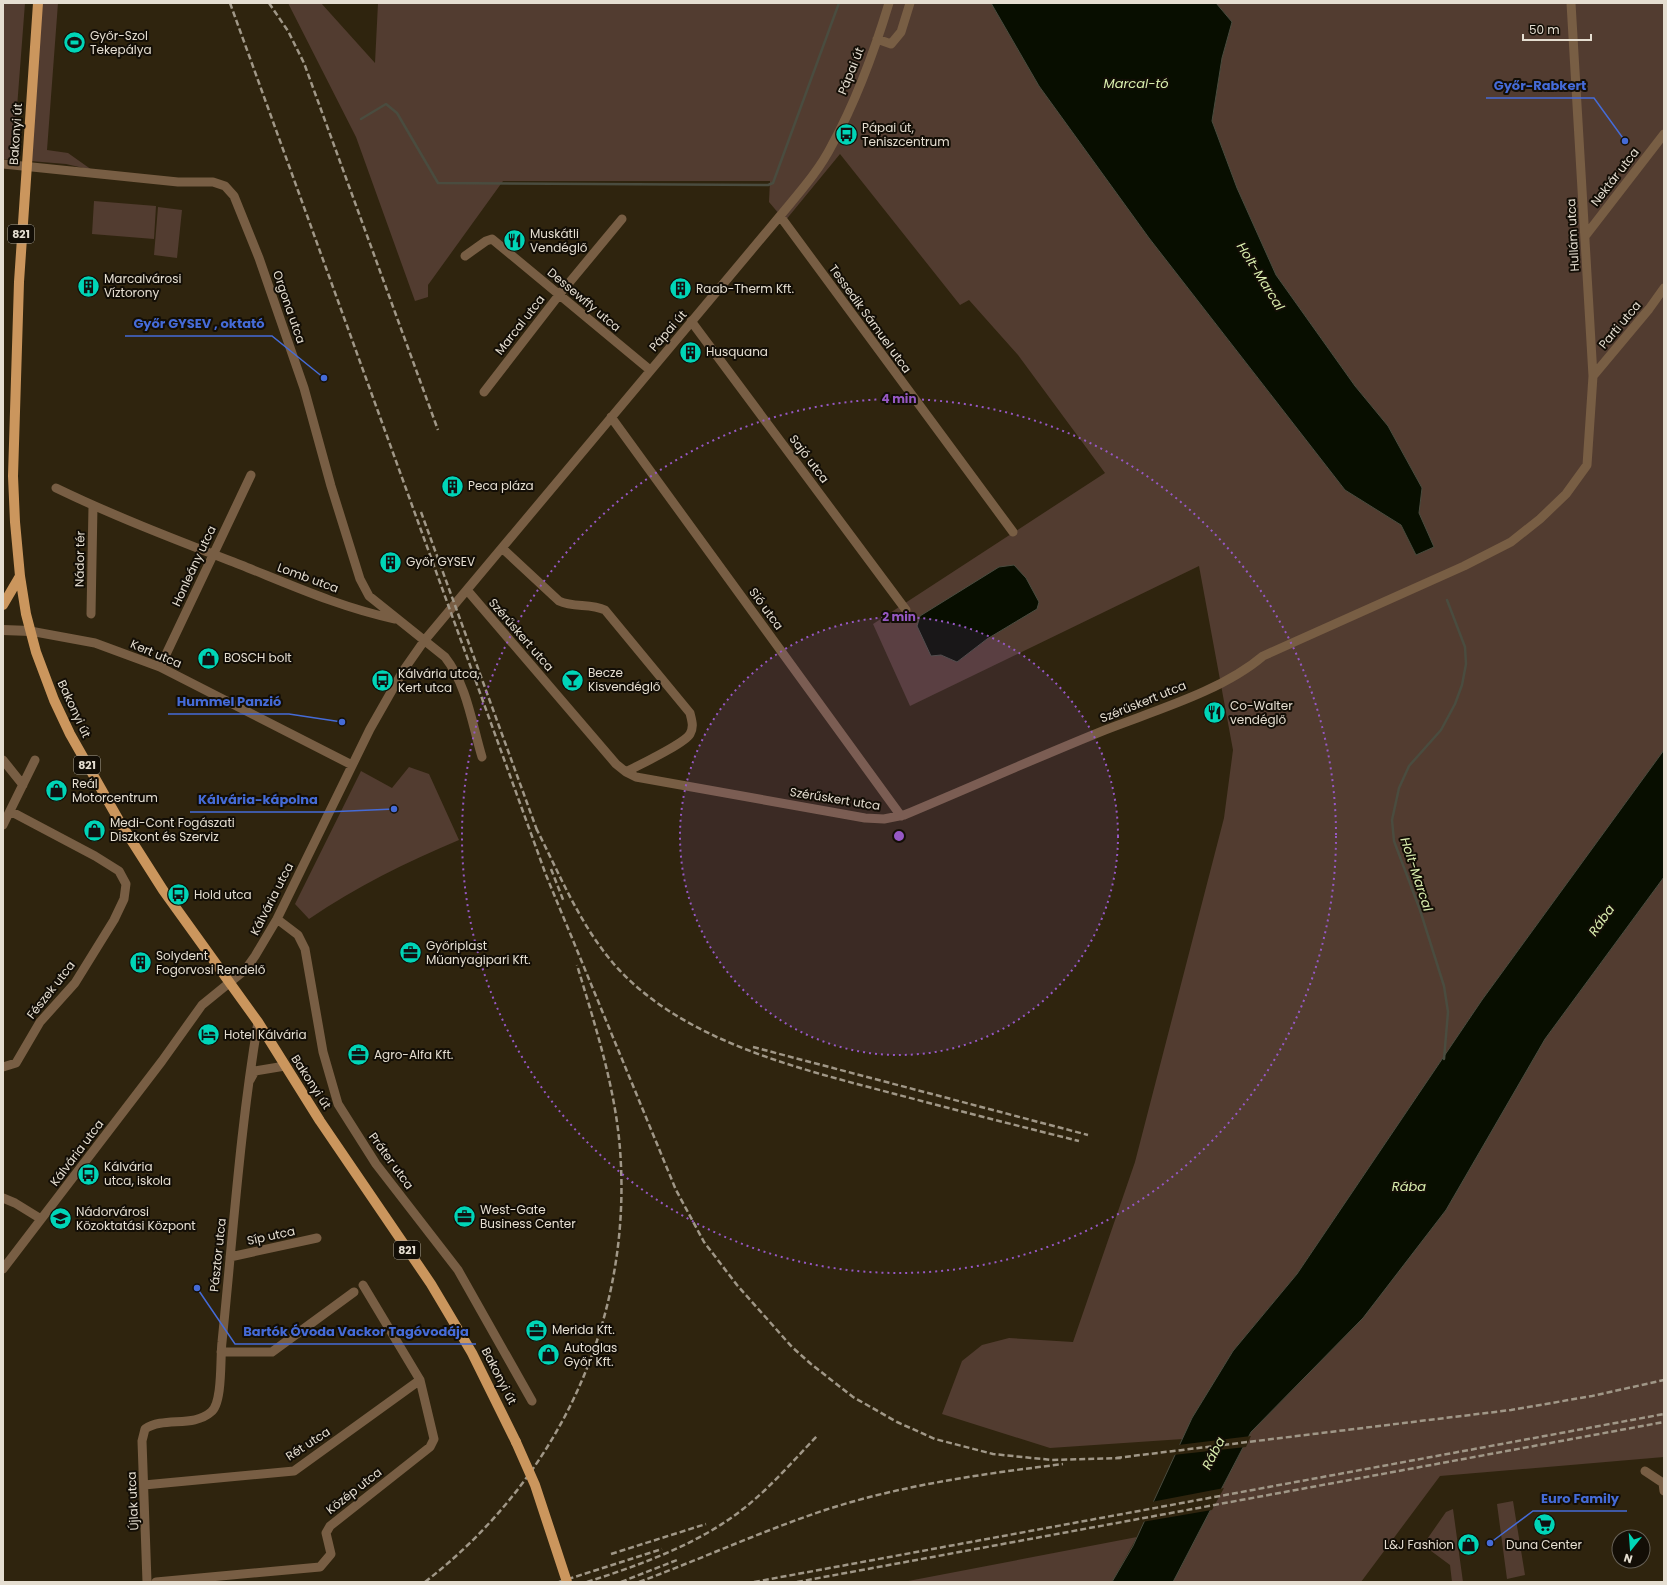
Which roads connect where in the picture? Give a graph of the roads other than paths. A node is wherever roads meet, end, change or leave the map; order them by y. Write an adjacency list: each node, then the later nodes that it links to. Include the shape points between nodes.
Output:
1 (38, 3): 8 (main road, Bakonyi út / 821)
2 (889, 3): 5 (street, Pápai út)
3 (910, 3): 5 (street, via 901,32 891,44)
4 (1571, 3): 11 (street, Hullám utca)
5 (877, 39): 9 (street, Pápai út, via 832,146)
6 (1664, 134): 11 (street, Nektár utca)
7 (3, 164): 8 (street, Orgona utca)
8 (27, 166): 27 (main road, Bakonyi út / 821, via 19,282 13,476); 33 (street, Orgona utca, via 178,182 213,182 225,186 234,196 259,258 304,388 360,579 369,596)
9 (780, 216): 15 (street, Pápai út); 24 (street, Tessedik Sámuel utca)
10 (622, 219): 14 (street, Marcal utca)
11 (1586, 235): 17 (street, Hullám utca)
12 (465, 256): 14 (street, Dessewffy utca, via 492,239)
13 (1664, 288): 17 (street, Parti utca)
14 (559, 295): 16 (street, Dessewffy utca); 18 (street, Marcal utca)
15 (692, 321): 16 (street, Pápai út); 31 (street, Sajó utca)
16 (650, 370): 19 (street, Pápai út)
17 (1593, 376): 20 (street, Hullám utca)
18 (484, 392)
19 (611, 417): 25 (street, Pápai út); 45 (street, Sió utca)
20 (1587, 465): 45 (street, Szérűskert utca, via 1566,494 1511,542 1464,566 1264,656 1232,678)
21 (251, 475): 26 (street, Honleány utca)
22 (56, 488): 23 (street, Lomb utca)
23 (93, 506): 26 (street, Lomb utca); 32 (street, Nádor tér)
24 (1013, 532)
25 (502, 548): 28 (street, Pápai út); 42 (street, via 559,601 566,604 596,606 605,610 690,713 693,723 690,734 681,742)
26 (213, 554): 33 (street, Lomb utca, via 368,613); 37 (street, Honleány utca)
27 (20, 576): 29 (main road); 35 (main road, Bakonyi út / 821)
28 (467, 590): 30 (street, Pápai út); 42 (street, Szérűskert utca, via 616,764)
29 (3, 605)
30 (449, 609): 36 (street, Kálvária utca)
31 (906, 610)
32 (91, 614)
33 (397, 619): 36 (street, Lomb utca)
34 (3, 630): 35 (street)
35 (30, 631): 37 (street, Kert utca, via 95,643); 48 (main road, Bakonyi út / 821, via 54,700 88,768 163,890)
36 (424, 641): 38 (street, Lomb utca, via 445,657 454,668); 41 (street, Kálvária utca, via 399,676)
37 (160, 667): 41 (street, Kert utca)
38 (482, 757)
39 (3, 760): 43 (street)
40 (35, 760): 43 (street)
41 (352, 765): 47 (street, Kálvária utca)
42 (626, 772): 45 (street, Szérűskert utca, via 636,776 865,818 884,819)
43 (23, 785): 44 (street)
44 (10, 811): 46 (street); 51 (street, Fészek utca, via 119,871 126,884 124,899 114,920 75,983 40,1022 16,1063)
45 (901, 816)
46 (3, 825)
47 (277, 919): 48 (street, Kálvária utca, via 245,970); 62 (street, Práter utca, via 298,935 305,949 323,1052 338,1104 376,1164 458,1270)
48 (230, 982): 49 (main road, Bakonyi út / 821); 54 (street, Kálvária utca, via 202,1005)
49 (258, 1022): 50 (main road, Bakonyi út / 821); 52 (street, Pásztor utca)
50 (285, 1066): 52 (street, Pásztor utca, via 254,1071); 69 (main road, Bakonyi út / 821, bridge, via 452,1318 495,1396 535,1485)
51 (3, 1067)
52 (247, 1087): 56 (street, Pásztor utca)
53 (3, 1198): 54 (street)
54 (42, 1219): 57 (street, Kálvária utca)
55 (317, 1238): 56 (street, Síp utca)
56 (230, 1257): 60 (street, Pásztor utca)
57 (3, 1269)
58 (363, 1285): 61 (street)
59 (354, 1292): 60 (street, via 272,1352)
60 (221, 1352): 63 (street, Pásztor utca, via 218,1402 212,1412 198,1419)
61 (420, 1380): 65 (street, Rét utca, via 294,1471); 68 (street, Közép utca, via 434,1439 430,1447 330,1526 326,1533 331,1554 320,1567)
62 (532, 1401)
63 (154, 1423): 65 (street, Újlak utca, via 145,1429 142,1441)
64 (1645, 1471): 66 (street, via 1663,1484)
65 (144, 1485): 67 (street, Újlak utca)
66 (1664, 1490)
67 (147, 1582)
68 (156, 1582)
69 (568, 1582)

